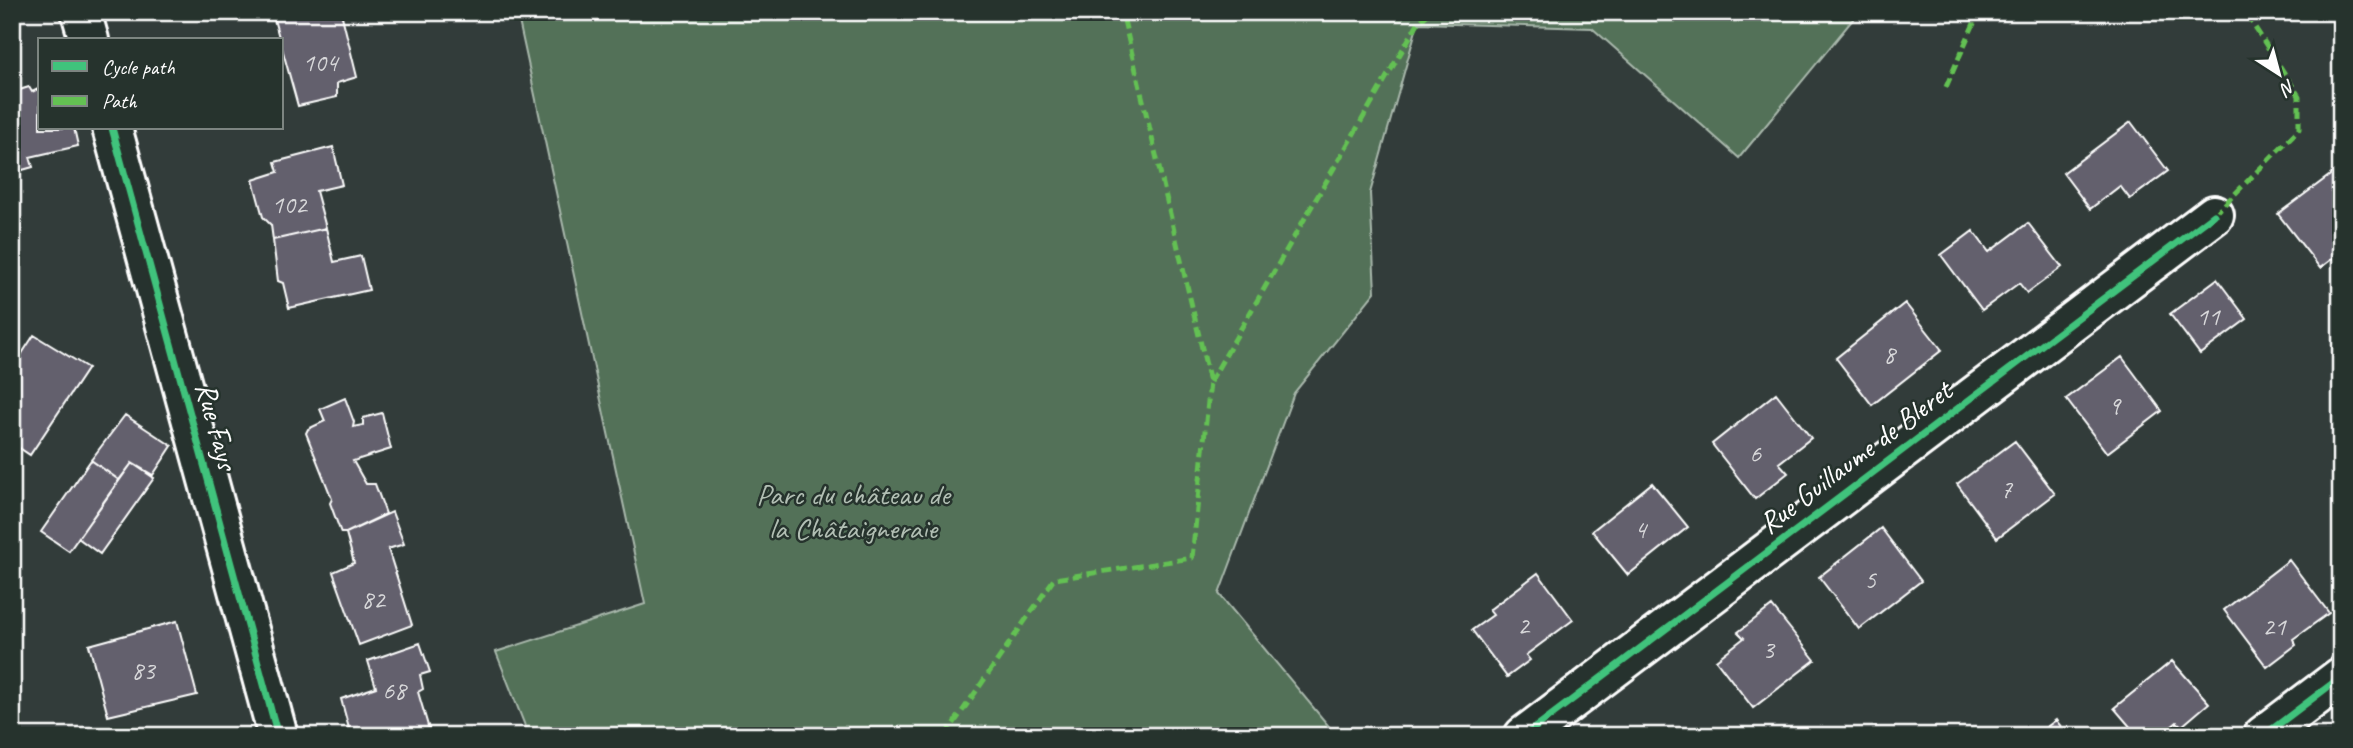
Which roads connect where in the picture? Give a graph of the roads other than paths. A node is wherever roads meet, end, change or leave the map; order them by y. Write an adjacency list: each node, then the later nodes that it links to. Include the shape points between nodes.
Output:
1 (81, 12): 2 (street)
2 (88, 38)
3 (113, 130): 6 (street, Rue Fays)
4 (2214, 215): 7 (street, Rue Guillaume de Bleret)
5 (2341, 677): 8 (street)
6 (278, 736)
7 (1524, 736)
8 (2263, 736)

